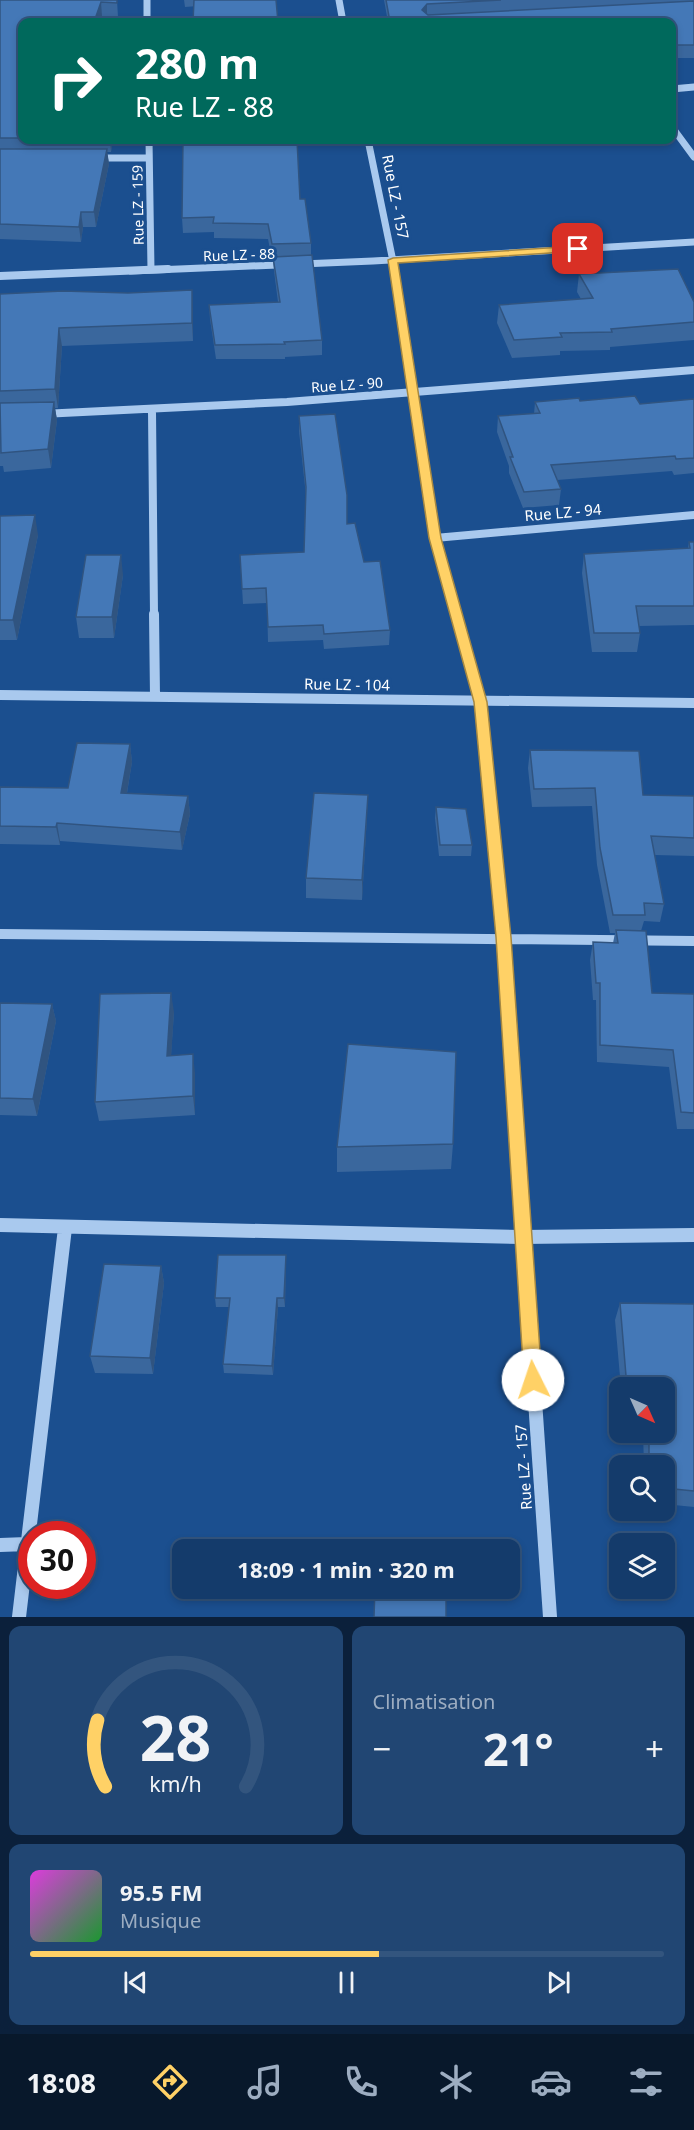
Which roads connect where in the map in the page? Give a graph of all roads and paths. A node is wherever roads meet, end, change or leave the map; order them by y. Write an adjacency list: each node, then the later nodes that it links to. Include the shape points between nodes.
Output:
1 (147, 0): 3 (street)
2 (339, 0): 4 (street)
3 (147, 18)
4 (342, 18)
5 (694, 87): 6 (street)
6 (676, 89)
7 (676, 132): 10 (street)
8 (149, 144): 12 (street, Rue LZ - 159)
9 (369, 144): 14 (street, Rue LZ - 157)
10 (694, 157)
11 (92, 158): 12 (street)
12 (149, 158): 15 (street, Rue LZ - 159)
13 (694, 242): 14 (street, Rue LZ - 88)
14 (393, 260): 15 (street, Rue LZ - 88); 18 (street, Rue LZ - 157)
15 (151, 270): 16 (street, Rue LZ - 88)
16 (0, 276)
17 (694, 370): 18 (street, Rue LZ - 90)
18 (413, 394): 19 (street, Rue LZ - 90); 22 (street, Rue LZ - 157)
19 (153, 411): 20 (street, Rue LZ - 90); 24 (street)
20 (35, 415)
21 (694, 515): 22 (street, Rue LZ - 94)
22 (435, 538): 25 (street, Rue LZ - 157)
23 (0, 695): 24 (street, Rue LZ - 104)
24 (155, 697): 25 (street, Rue LZ - 104)
25 (480, 702): 26 (street, Rue LZ - 104); 28 (street, Rue LZ - 157)
26 (694, 704)
27 (0, 934): 28 (street)
28 (504, 937): 29 (street); 33 (street, Rue LZ - 157)
29 (694, 940)
30 (0, 1225): 31 (street)
31 (65, 1228): 33 (street); 34 (street)
32 (694, 1235): 33 (street)
33 (522, 1237): 39 (street, Rue LZ - 157)
34 (30, 1521)
35 (0, 1545): 36 (street)
36 (18, 1545)
37 (20, 1599): 38 (street)
38 (18, 1617)
39 (550, 1617)

